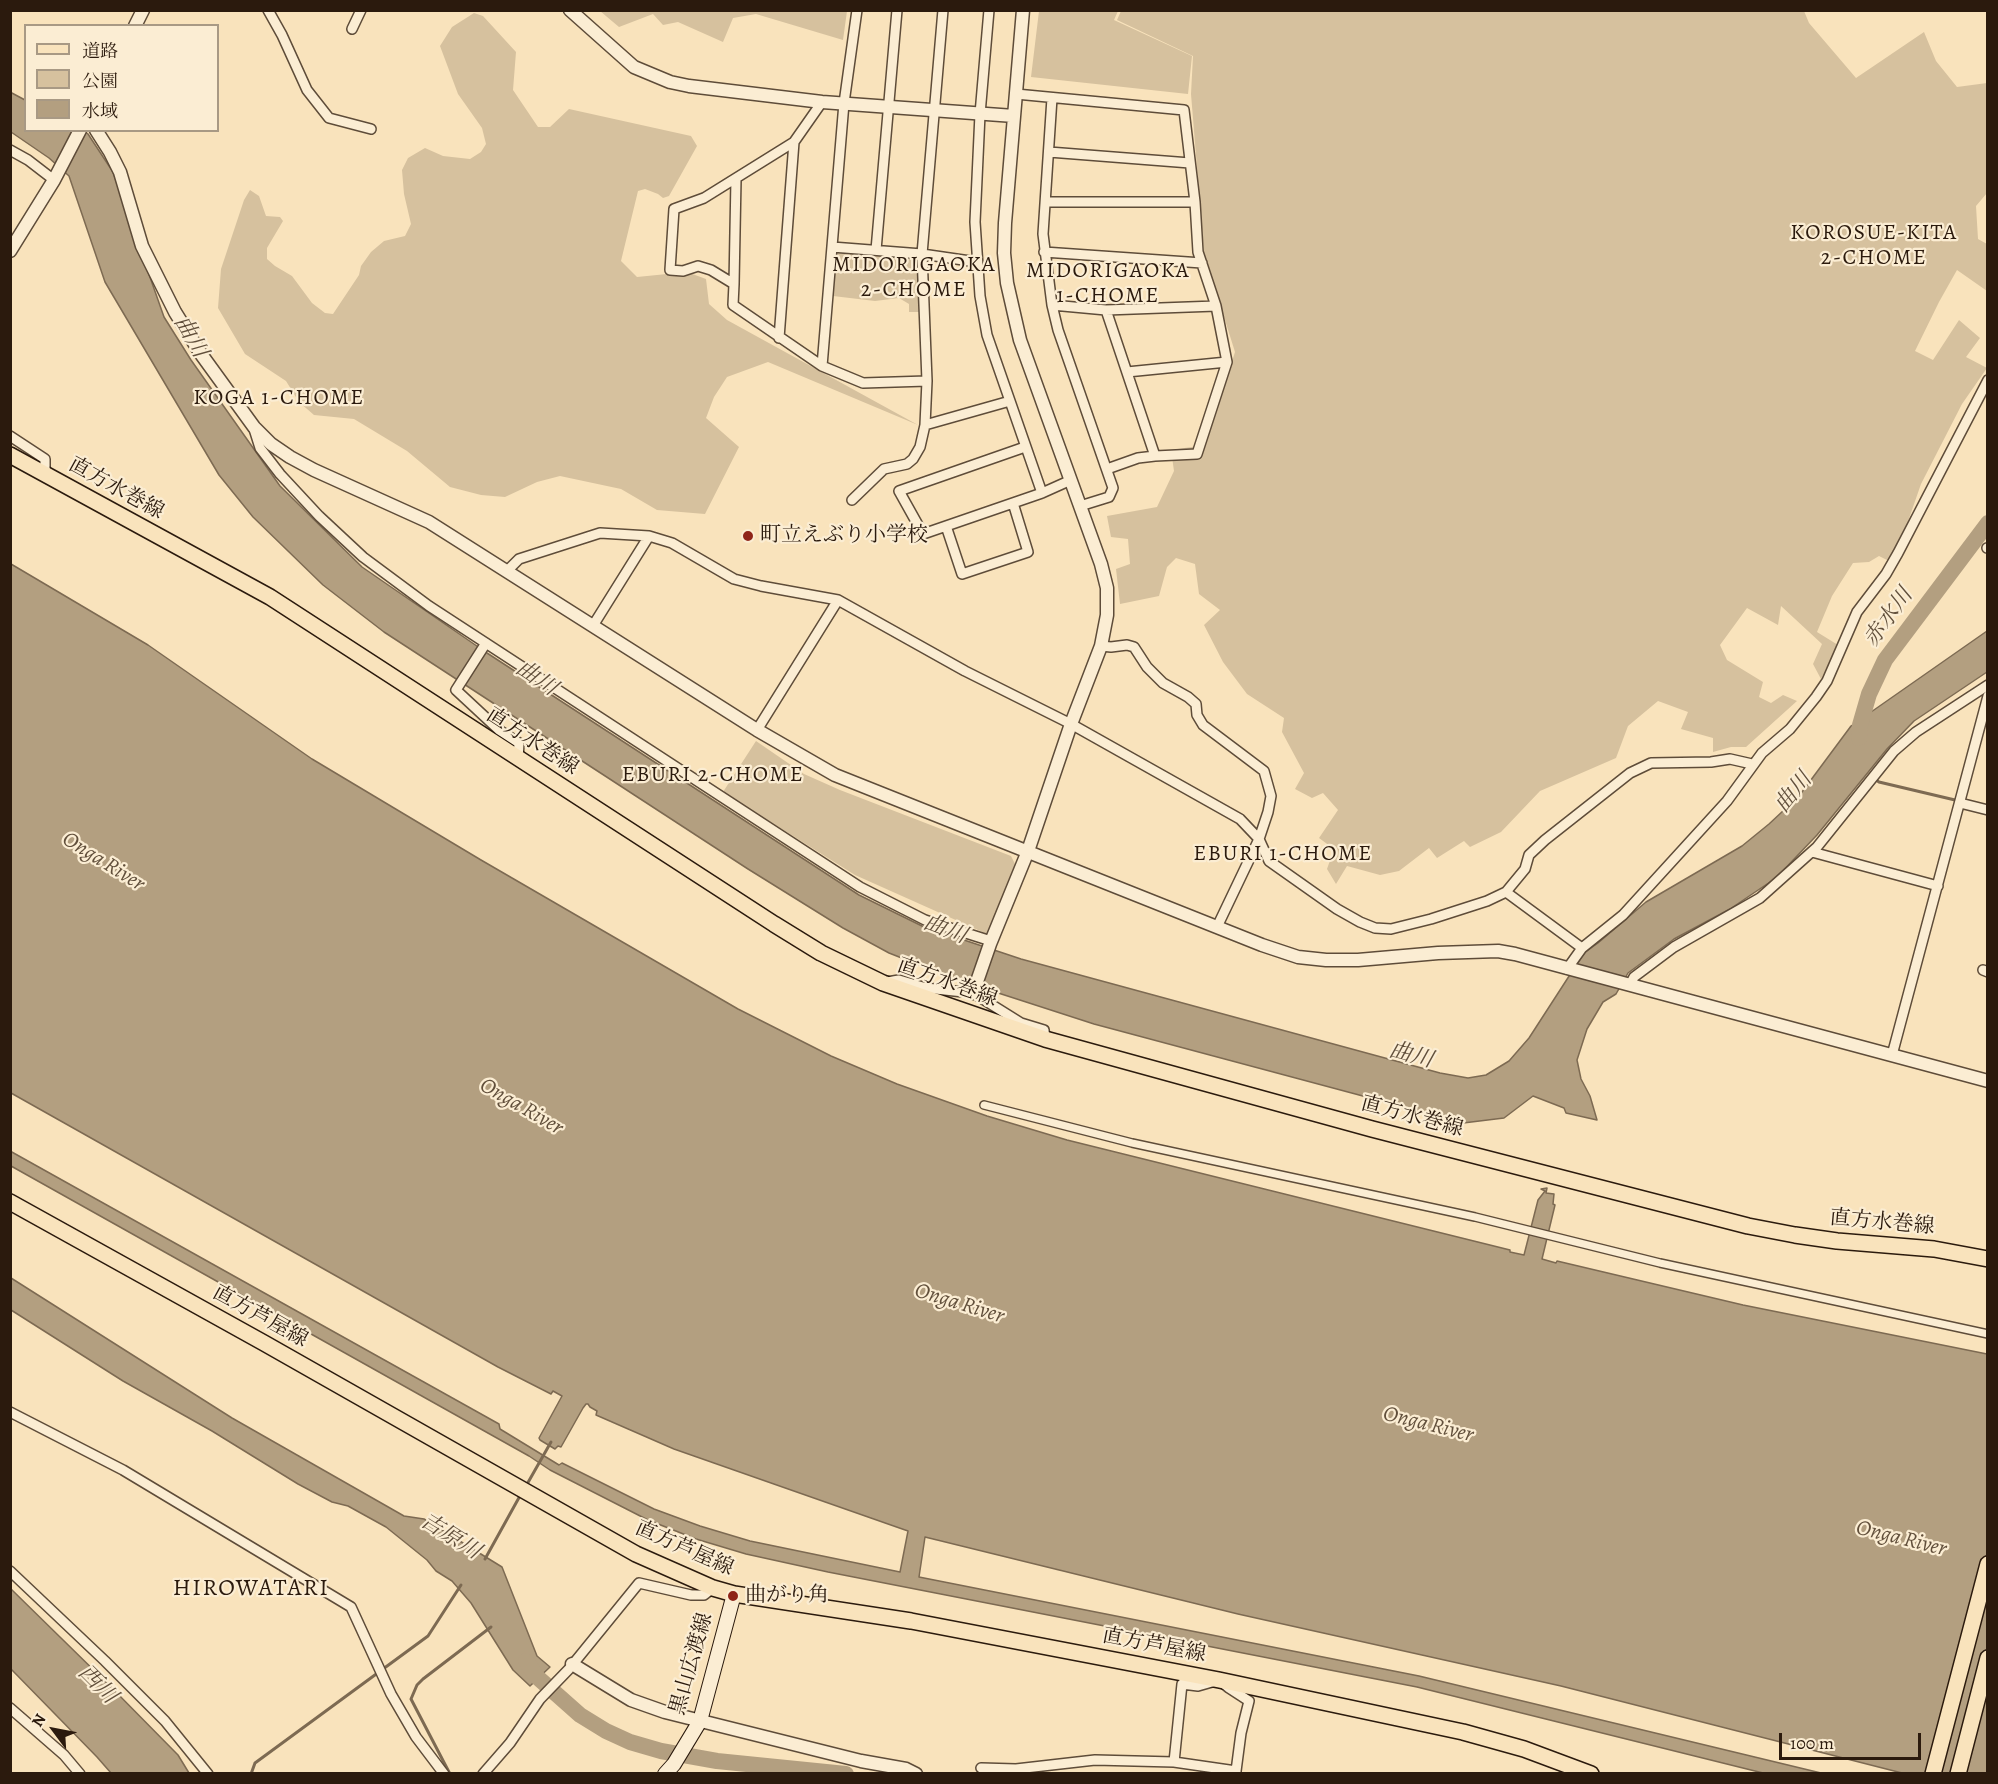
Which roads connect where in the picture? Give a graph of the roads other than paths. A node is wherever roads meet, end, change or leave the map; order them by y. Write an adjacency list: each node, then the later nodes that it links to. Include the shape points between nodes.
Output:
1 (143, 10): 10 (street)
2 (268, 10): 20 (street, via 307,90 329,118)
3 (361, 10): 11 (street)
4 (570, 10): 14 (street, via 634,67 670,82)
5 (857, 10): 15 (street)
6 (897, 10): 16 (street)
7 (943, 10): 17 (street)
8 (989, 10): 18 (street)
9 (1023, 10): 12 (street)
10 (136, 24)
11 (352, 29)
12 (1016, 94): 13 (street); 19 (street)
13 (1052, 98): 25 (street); 26 (street, via 1184,110)
14 (822, 102): 15 (street); 23 (street)
15 (844, 103): 16 (street); 31 (street)
16 (889, 107): 17 (street); 32 (street)
17 (935, 110): 18 (street); 35 (street)
18 (980, 114): 19 (street); 36 (street)
19 (1014, 116): 57 (street, via 1005,223 1007,283 1020,340)
20 (372, 129)
21 (79, 132): 28 (street)
22 (97, 132): 50 (street, via 120,172 142,246 175,312)
23 (794, 142): 27 (street); 42 (street)
24 (10, 150): 28 (street)
25 (1049, 152): 26 (street); 29 (street)
26 (1190, 163): 30 (street)
27 (736, 179): 38 (street); 38 (street, via 704,198 674,208 670,270 698,266)
28 (54, 180): 33 (street)
29 (1046, 202): 30 (street); 34 (street)
30 (1195, 202): 37 (street)
31 (832, 247): 32 (street); 44 (street)
32 (876, 250): 35 (street)
33 (10, 251)
34 (1044, 252): 37 (street); 39 (street)
35 (922, 254): 36 (street); 47 (street)
36 (977, 262): 48 (street, via 987,335)
37 (1202, 262): 40 (street)
38 (734, 284): 42 (street, via 733,305)
39 (1052, 305): 41 (street); 55 (street)
40 (1216, 306): 41 (street); 43 (street)
41 (1106, 310): 45 (street)
42 (779, 338): 44 (street)
43 (1227, 362): 45 (street); 54 (street, via 1197,454)
44 (822, 366): 47 (street, via 863,383)
45 (1127, 372): 54 (street)
46 (1988, 380): 74 (street, via 1898,553 1857,612 1827,681 1790,729)
47 (927, 381): 49 (street)
48 (1010, 401): 49 (street); 52 (street)
49 (925, 425): 59 (street, via 913,459 884,469)
50 (254, 427): 64 (street, via 290,457 429,522); 67 (street, via 260,447 280,474 363,557)
51 (10, 436): 56 (street, via 45,459)
52 (1025, 447): 58 (street); 62 (street, via 898,491 923,534)
53 (10, 455): 56 (main road, 直方水巻線)
54 (1155, 456): 55 (street)
55 (1107, 469): 61 (street, via 1113,488 1109,497)
56 (45, 474): 73 (main road, 直方水巻線, via 270,597)
57 (1071, 480): 58 (street); 61 (street)
58 (1042, 493): 60 (street)
59 (852, 500)
60 (1013, 503): 62 (street); 62 (street, via 1028,552 962,574)
61 (1080, 506): 68 (street, via 1107,588)
62 (946, 526)
63 (649, 536): 64 (street, via 600,533 519,559); 65 (street, via 672,543 734,579); 66 (street)
64 (507, 571): 66 (street)
65 (838, 600): 71 (street, via 965,671); 72 (street)
66 (594, 624): 72 (street)
67 (486, 643): 73 (street, via 456,690 519,743); 83 (street, via 860,887 925,920)
68 (1101, 646): 71 (street); 77 (street, via 1134,647 1163,683 1196,704 1203,725 1264,771 1271,796)
69 (1988, 685): 79 (street, via 1894,751)
70 (1988, 696): 75 (street)
71 (1071, 724): 77 (street, via 1240,819); 78 (street)
72 (757, 730): 78 (street, via 836,775)
73 (518, 759): 86 (main road, 直方水巻線, via 821,953)
74 (1752, 764): 81 (street, via 1730,759 1651,763 1630,773 1529,855 1525,869); 84 (street, via 1727,801 1623,915)
75 (1960, 803): 76 (street); 80 (street)
76 (1988, 810)
77 (1259, 839): 81 (street, via 1269,861 1337,909 1375,928 1391,929 1431,919); 82 (street)
78 (1028, 851): 82 (street); 83 (street)
79 (1812, 852): 80 (street); 87 (street, via 1760,898 1674,947)
80 (1938, 886): 90 (street)
81 (1506, 892): 84 (street)
82 (1217, 927): 85 (street, via 1289,954 1317,959 1498,951)
83 (991, 943): 88 (street)
84 (1582, 948): 85 (street)
85 (1569, 969): 87 (street)
86 (883, 983): 88 (street, via 899,980 926,988); 89 (main road, 直方水巻線)
87 (1628, 985): 90 (street)
88 (973, 993): 89 (street, via 1022,1023 1044,1030)
89 (1045, 1040): 94 (main road, 直方水巻線, via 1748,1226 1837,1241 1934,1248)
90 (1892, 1055): 91 (street)
91 (1988, 1081)
92 (984, 1105): 95 (street, via 1132,1143)
93 (10, 1202): 99 (main road, 直方芦屋線, via 636,1554)
94 (1988, 1259)
95 (1988, 1334)
96 (10, 1412): 112 (street, via 123,1470 351,1607 391,1694 416,1737)
97 (1988, 1564): 116 (main road)
98 (10, 1571): 111 (street, via 165,1721)
99 (713, 1588): 100 (main road, 直方芦屋線); 102 (street, via 704,1595 691,1595 639,1583)
100 (734, 1594): 103 (main road, 直方芦屋線, via 911,1621); 105 (main road, 黒山広渡線)
101 (1988, 1658): 117 (main road)
102 (571, 1666): 105 (street, via 631,1700); 113 (street, via 540,1699)
103 (1219, 1680): 106 (street, via 1198,1686 1182,1684); 109 (street, via 1249,1701); 115 (main road, 直方芦屋線, via 1463,1731)
104 (10, 1708): 110 (street)
105 (697, 1727): 108 (main road, 黒山広渡線); 114 (street)
106 (1174, 1762): 107 (street, via 1095,1761 1016,1769); 109 (street)
107 (981, 1768)
108 (670, 1769)
109 (1236, 1772)
110 (80, 1773)
111 (208, 1773)
112 (444, 1773)
113 (484, 1773)
114 (916, 1773)
115 (1590, 1773)
116 (1933, 1773)
117 (1958, 1773)

